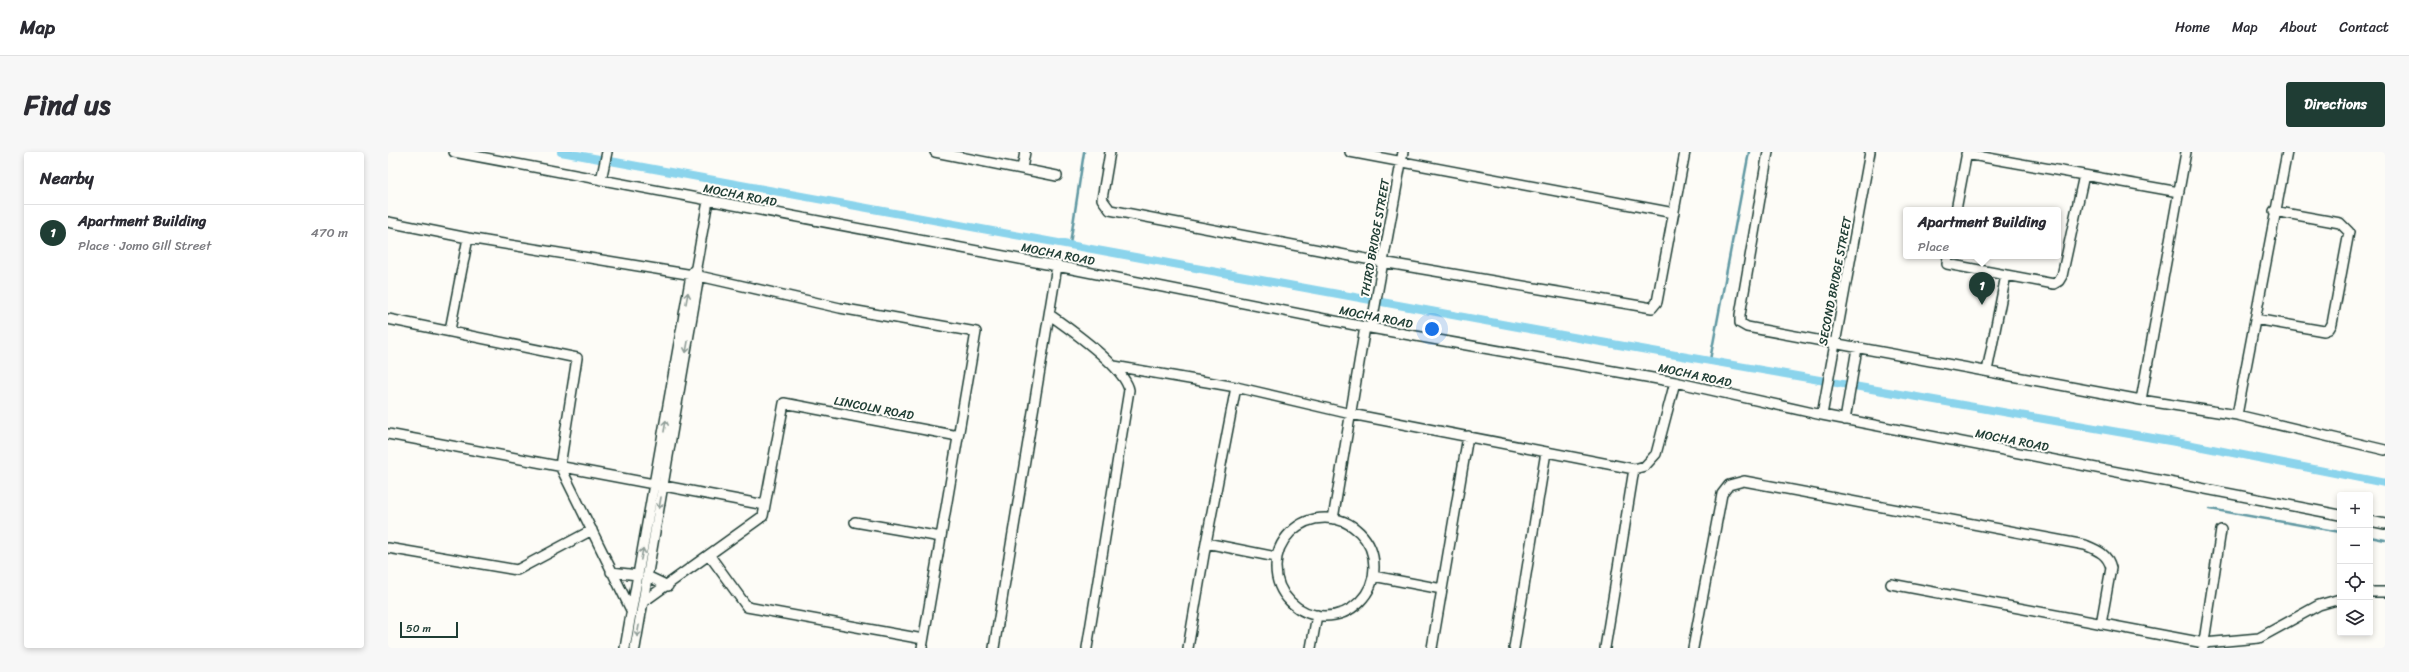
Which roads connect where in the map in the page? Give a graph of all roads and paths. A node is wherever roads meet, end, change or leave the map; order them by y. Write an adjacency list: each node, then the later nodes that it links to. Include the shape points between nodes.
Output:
1 (454, 152): 18 (street, MOCHA ROAD)
2 (935, 152): 15 (street)
3 (1025, 152): 15 (street)
4 (1110, 152): 27 (street, via 1102,199 1110,210)
5 (1350, 152): 14 (street)
6 (1403, 152): 14 (street, THIRD BRIDGE STREET)
7 (1685, 152): 23 (street)
8 (1768, 152): 36 (street, via 1740,322 1747,328)
9 (1870, 152): 36 (street, SECOND BRIDGE STREET)
10 (2186, 152): 19 (street)
11 (2287, 152): 22 (street)
12 (1966, 153): 16 (street); 21 (street)
13 (606, 154): 18 (street)
14 (1401, 162): 23 (street); 27 (street, THIRD BRIDGE STREET)
15 (1022, 169): 17 (street)
16 (2084, 175): 19 (street); 30 (street, via 2059,281 2054,284)
17 (1057, 176)
18 (601, 180): 20 (street, MOCHA ROAD)
19 (2179, 192): 42 (street)
20 (708, 201): 28 (street, MOCHA ROAD); 29 (street)
21 (1957, 207)
22 (2274, 211): 33 (street); 33 (street, via 2340,223 2349,232 2329,329 2324,331)
23 (1674, 213): 27 (street, via 1657,302 1652,308)
24 (388, 222): 25 (street)
25 (468, 238): 29 (street); 35 (street)
26 (1947, 260): 30 (street)
27 (1382, 262): 34 (street, THIRD BRIDGE STREET, via 1374,311)
28 (1057, 266): 31 (street); 34 (street, MOCHA ROAD)
29 (695, 273): 48 (street, via 840,308 976,332); 54 (street)
30 (2006, 275): 39 (street)
31 (1050, 315): 38 (street); 85 (street)
32 (388, 319): 35 (street)
33 (2255, 320): 45 (street)
34 (1368, 328): 40 (street, MOCHA ROAD); 43 (street, THIRD BRIDGE STREET)
35 (450, 330): 52 (street, via 577,358)
36 (1835, 344): 37 (street); 44 (street, SECOND BRIDGE STREET)
37 (1857, 348): 39 (street); 46 (street)
38 (1114, 366): 41 (street); 86 (street, via 1125,378 1129,399)
39 (1987, 371): 42 (street)
40 (1674, 382): 44 (street, MOCHA ROAD); 53 (street, via 1656,454 1645,466)
41 (1236, 387): 43 (street); 64 (street)
42 (2141, 400): 45 (street)
43 (1351, 414): 49 (street); 57 (street, THIRD BRIDGE STREET)
44 (1822, 415): 46 (street, MOCHA ROAD)
45 (2237, 415): 50 (street)
46 (1845, 420): 56 (street, MOCHA ROAD)
47 (388, 434): 52 (street)
48 (958, 436): 55 (street, LINCOLN ROAD, via 784,403); 63 (street)
49 (1468, 436): 51 (street); 73 (street)
50 (2385, 450)
51 (1546, 452): 53 (street); 90 (street)
52 (560, 466): 54 (street); 61 (street)
53 (1634, 469): 91 (street)
54 (659, 484): 55 (street); 69 (street)
55 (765, 505): 66 (street, via 763,516)
56 (2337, 514)
57 (1333, 518): 67 (street, via 1318,518 1297,526 1282,543); 70 (street, via 1348,523 1365,539 1372,553)
58 (855, 522): 63 (street)
59 (2373, 522): 60 (street)
60 (2385, 524)
61 (592, 530): 65 (street, via 517,570); 68 (street)
62 (2221, 530): 82 (street)
63 (941, 536): 81 (street)
64 (1206, 543): 67 (street); 87 (street)
65 (388, 548)
66 (710, 556): 72 (street); 81 (street, via 747,607)
67 (1276, 557): 79 (street, via 1277,580 1284,594 1302,610)
68 (611, 572): 69 (street); 78 (street)
69 (643, 576): 72 (street); 77 (street); 78 (street)
70 (1373, 576): 73 (street); 79 (street, via 1364,596 1353,607 1332,615)
71 (1891, 584): 80 (street)
72 (668, 586): 77 (street)
73 (1442, 589): 89 (street)
74 (2373, 592): 75 (street)
75 (2385, 592)
76 (2337, 600): 82 (street, via 2318,605 2259,638)
77 (643, 602): 84 (street, one-way to 84)
78 (631, 610): 83 (street)
79 (1317, 615): 88 (street)
80 (2101, 624): 82 (street); 92 (street, via 2110,564 2106,556 2085,545 1744,481 1729,485 1722,494)
81 (923, 643)
82 (2203, 645)
83 (626, 648)
84 (635, 648)
85 (994, 648)
86 (1087, 648)
87 (1188, 648)
88 (1311, 648)
89 (1432, 648)
90 (1514, 648)
91 (1605, 648)
92 (1693, 648)

